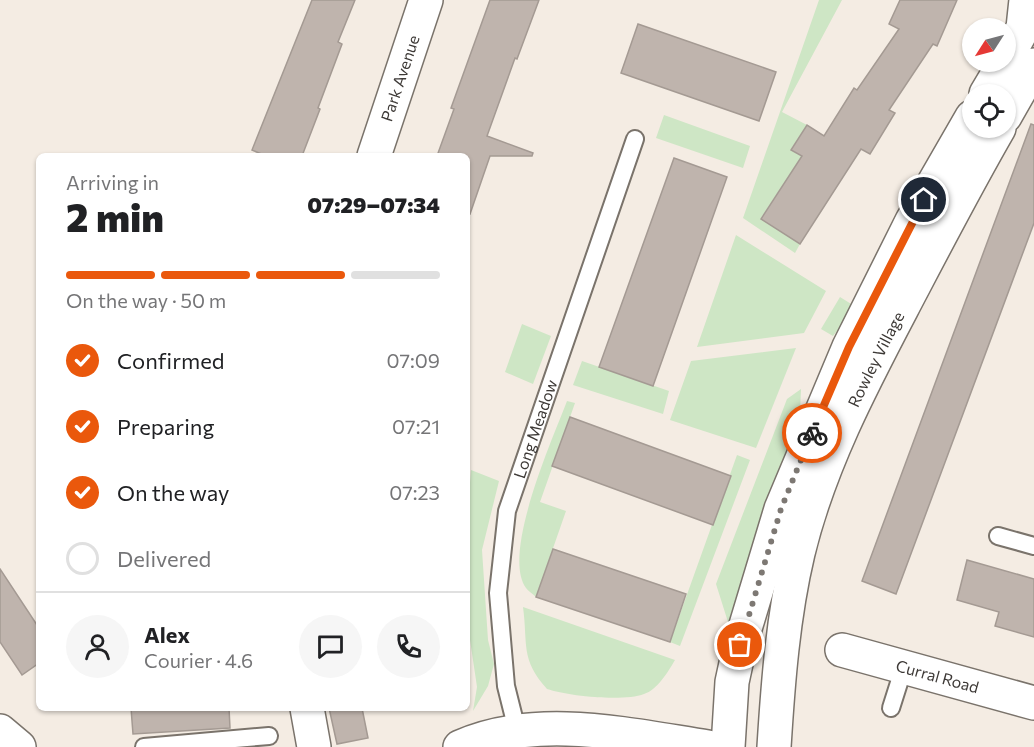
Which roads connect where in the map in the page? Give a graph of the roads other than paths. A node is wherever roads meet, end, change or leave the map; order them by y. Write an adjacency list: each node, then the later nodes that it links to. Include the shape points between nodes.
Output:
1 (426, 0): 9 (main road, Park Avenue)
2 (1028, 10): 3 (main road)
3 (1016, 41)
4 (1034, 65): 5 (main road)
5 (1016, 97)
6 (962, 134): 25 (main road, Rowley Village, via 912,221 849,347 781,509 740,645 732,682)
7 (993, 138): 26 (main road, Rowley Village, via 856,396 823,473 798,554 777,690)
8 (635, 139): 17 (lane, Long Meadow, via 507,512 500,562 499,615 506,686)
9 (375, 153)
10 (998, 536): 11 (lane)
11 (1034, 546)
12 (842, 651): 13 (main road, Curral Road)
13 (904, 667): 14 (main road, Curral Road); 15 (lane)
14 (1034, 703)
15 (891, 708)
16 (308, 711): 22 (main road)
17 (516, 730): 23 (main road); 24 (main road, via 551,728)
18 (0, 731): 20 (main road)
19 (269, 736): 21 (lane)
20 (19, 747)
21 (144, 747)
22 (314, 747)
23 (460, 747)
24 (708, 747)
25 (728, 747)
26 (774, 747)

